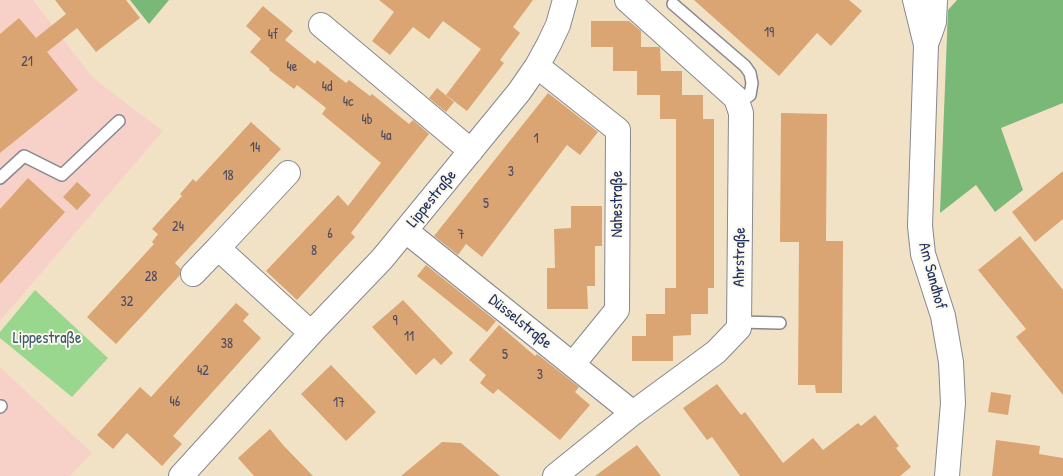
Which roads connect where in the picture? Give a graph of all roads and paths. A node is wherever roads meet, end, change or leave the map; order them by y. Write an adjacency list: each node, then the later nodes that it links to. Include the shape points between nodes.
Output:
1 (565, 0): 8 (street, Lippestraße, via 558,25)
2 (627, 0): 9 (street, via 736,98)
3 (915, 0): 7 (street, Am Sandhof)
4 (934, 0): 7 (street, Am Sandhof, via 934,22)
5 (673, 4): 9 (lane, via 750,73 750,94)
6 (321, 25): 11 (street)
7 (926, 46): 24 (street, Am Sandhof, via 920,226 923,254 951,358 953,403)
8 (538, 66): 11 (street, Lippestraße); 20 (street, Nahestraße, via 618,130 617,310)
9 (738, 104): 17 (street, Ahrstraße, via 741,113)
10 (119, 121): 13 (lane, via 62,175 24,156)
11 (471, 151): 14 (street, Lippestraße)
12 (288, 173): 15 (street)
13 (0, 178)
14 (406, 231): 19 (street, Lippestraße); 20 (street, Düsselstraße)
15 (218, 248): 16 (street); 19 (street)
16 (193, 274)
17 (739, 322): 18 (lane); 21 (street, via 739,328 716,352)
18 (780, 323)
19 (311, 334): 22 (street, Lippestraße)
20 (573, 364): 21 (street, Düsselstraße)
21 (633, 412): 23 (street)
22 (181, 476)
23 (555, 476)
24 (947, 476)

